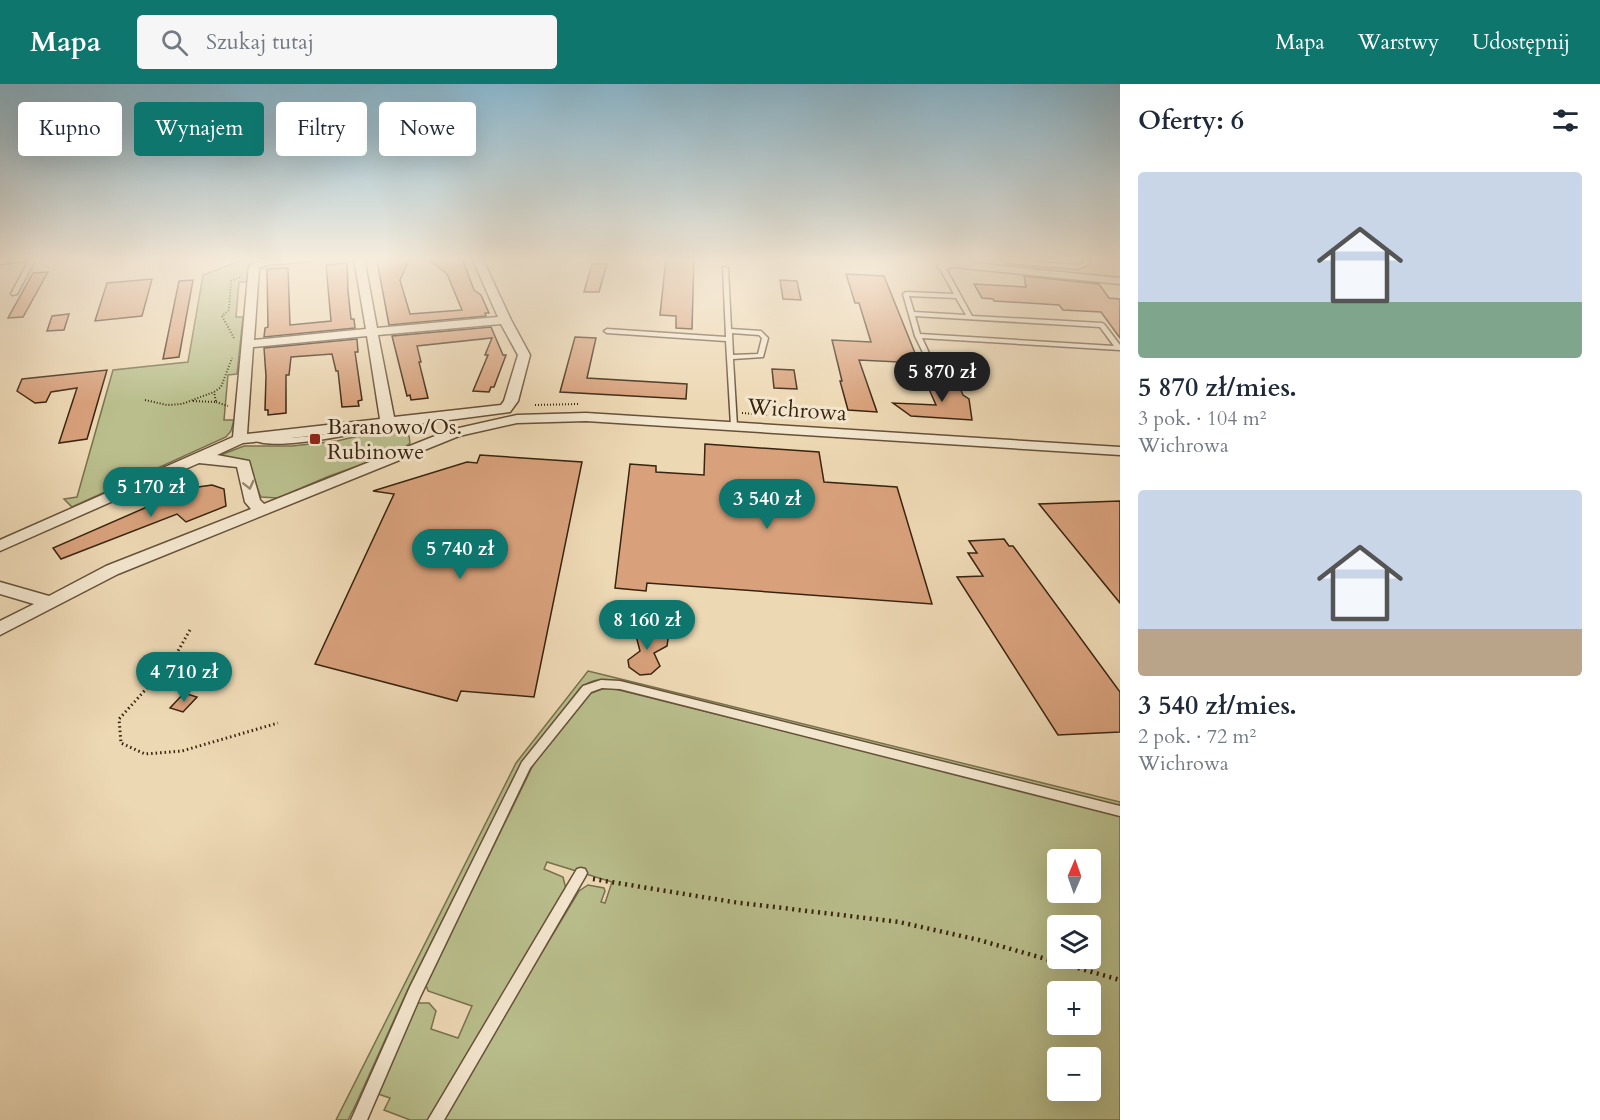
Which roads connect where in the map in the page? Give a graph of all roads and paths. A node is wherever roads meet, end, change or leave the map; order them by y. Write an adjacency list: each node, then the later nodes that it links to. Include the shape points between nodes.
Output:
1 (229, 306): 16 (path, via 222,316)
2 (248, 306): 16 (street)
3 (369, 306): 13 (street)
4 (498, 306): 10 (street)
5 (727, 306): 12 (lane)
6 (909, 306): 8 (lane)
7 (964, 306): 9 (lane)
8 (911, 314): 9 (lane); 14 (lane)
9 (970, 317): 14 (lane, via 1102,325 1119,348)
10 (504, 320): 13 (street); 23 (street, via 524,355 509,406 499,411)
11 (607, 331): 15 (lane)
12 (729, 331): 15 (lane); 18 (lane, via 761,333 765,338 761,356)
13 (374, 333): 16 (street); 24 (street)
14 (918, 336): 19 (lane, via 933,368)
15 (729, 339): 18 (lane)
16 (242, 344): 26 (street)
17 (234, 351): 20 (path, via 221,387)
18 (730, 357): 25 (lane)
19 (971, 370)
20 (214, 392): 22 (path); 22 (path, via 216,402)
21 (145, 400): 22 (path, via 167,405)
22 (191, 401)
23 (406, 422): 24 (street); 27 (street)
24 (388, 424): 26 (street)
25 (734, 426): 27 (street, Wichrowa, via 543,417 495,423); 28 (street, Wichrowa)
26 (240, 440): 29 (street)
27 (426, 444): 30 (street, Wichrowa)
28 (1120, 451)
29 (195, 459): 30 (street, one-way to 30, via 244,464 253,502); 31 (street)
30 (262, 510): 33 (street, Wichrowa, via 112,570)
31 (0, 546)
32 (0, 588): 33 (street)
33 (49, 602): 34 (street, Wichrowa)
34 (0, 629)
35 (190, 630): 36 (path, via 174,658 119,719 121,743 145,754 182,751)
36 (278, 723)
37 (1120, 811): 40 (lane, via 620,685 587,688 526,765 415,992)
38 (580, 875): 39 (path, via 733,902 899,922); 41 (lane)
39 (1120, 980)
40 (359, 1120)
41 (436, 1120)

